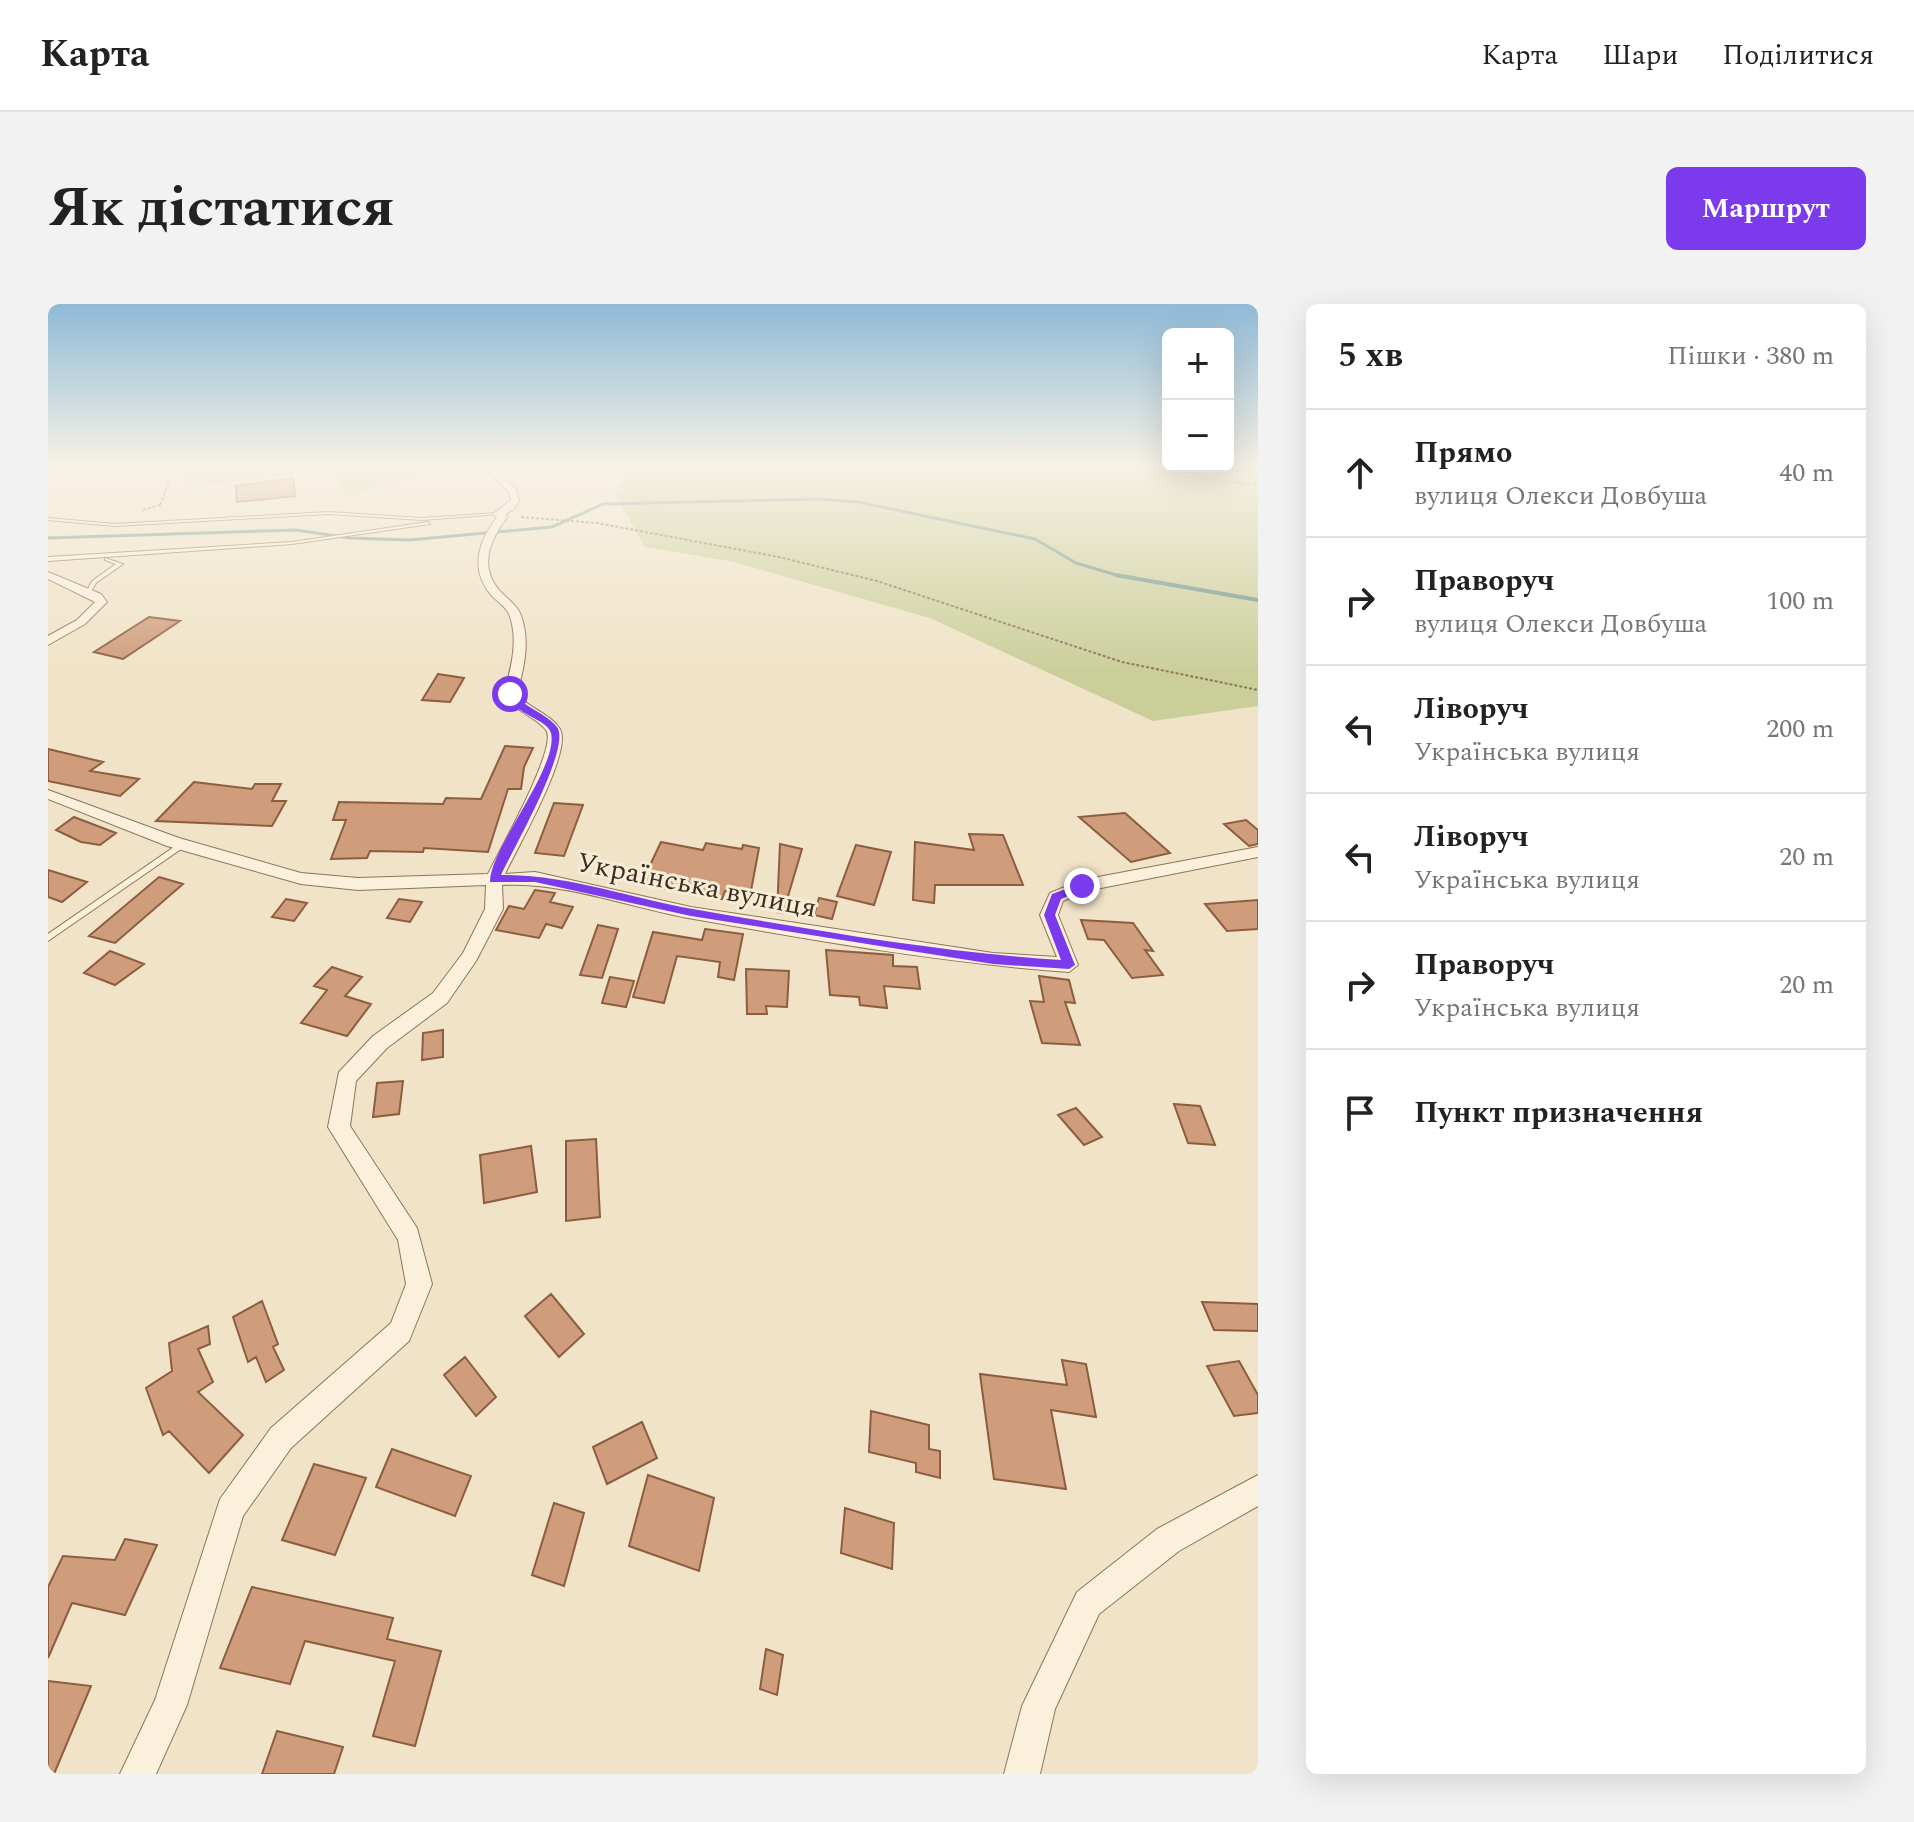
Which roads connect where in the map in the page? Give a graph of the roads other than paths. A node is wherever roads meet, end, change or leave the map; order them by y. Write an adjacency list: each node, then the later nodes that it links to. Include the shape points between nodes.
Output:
1 (344, 535): 3 (lane)
2 (490, 535): 13 (street, via 481,569 515,614 522,652 510,694 556,736 550,764)
3 (142, 554): 4 (lane); 6 (lane)
4 (101, 558): 5 (lane); 6 (lane)
5 (48, 559)
6 (120, 564): 8 (lane)
7 (48, 575): 8 (street)
8 (88, 592): 9 (street, via 101,599 95,610)
9 (48, 641)
10 (48, 794): 11 (street, Українська вулиця)
11 (181, 845): 13 (street, Українська вулиця, via 315,879 358,884); 14 (lane)
12 (1258, 852): 13 (street, Українська вулиця, via 1082,886 1056,897 1049,915 1069,965 993,960 691,913 535,878)
13 (494, 879): 16 (street, via 494,909 440,998 380,1042 346,1078 339,1127 409,1236 419,1284 400,1332 281,1438 230,1509 170,1705)
14 (48, 938)
15 (1258, 1490): 17 (street, via 1168,1540 1088,1603 1039,1706)
16 (138, 1774)
17 (1022, 1774)

